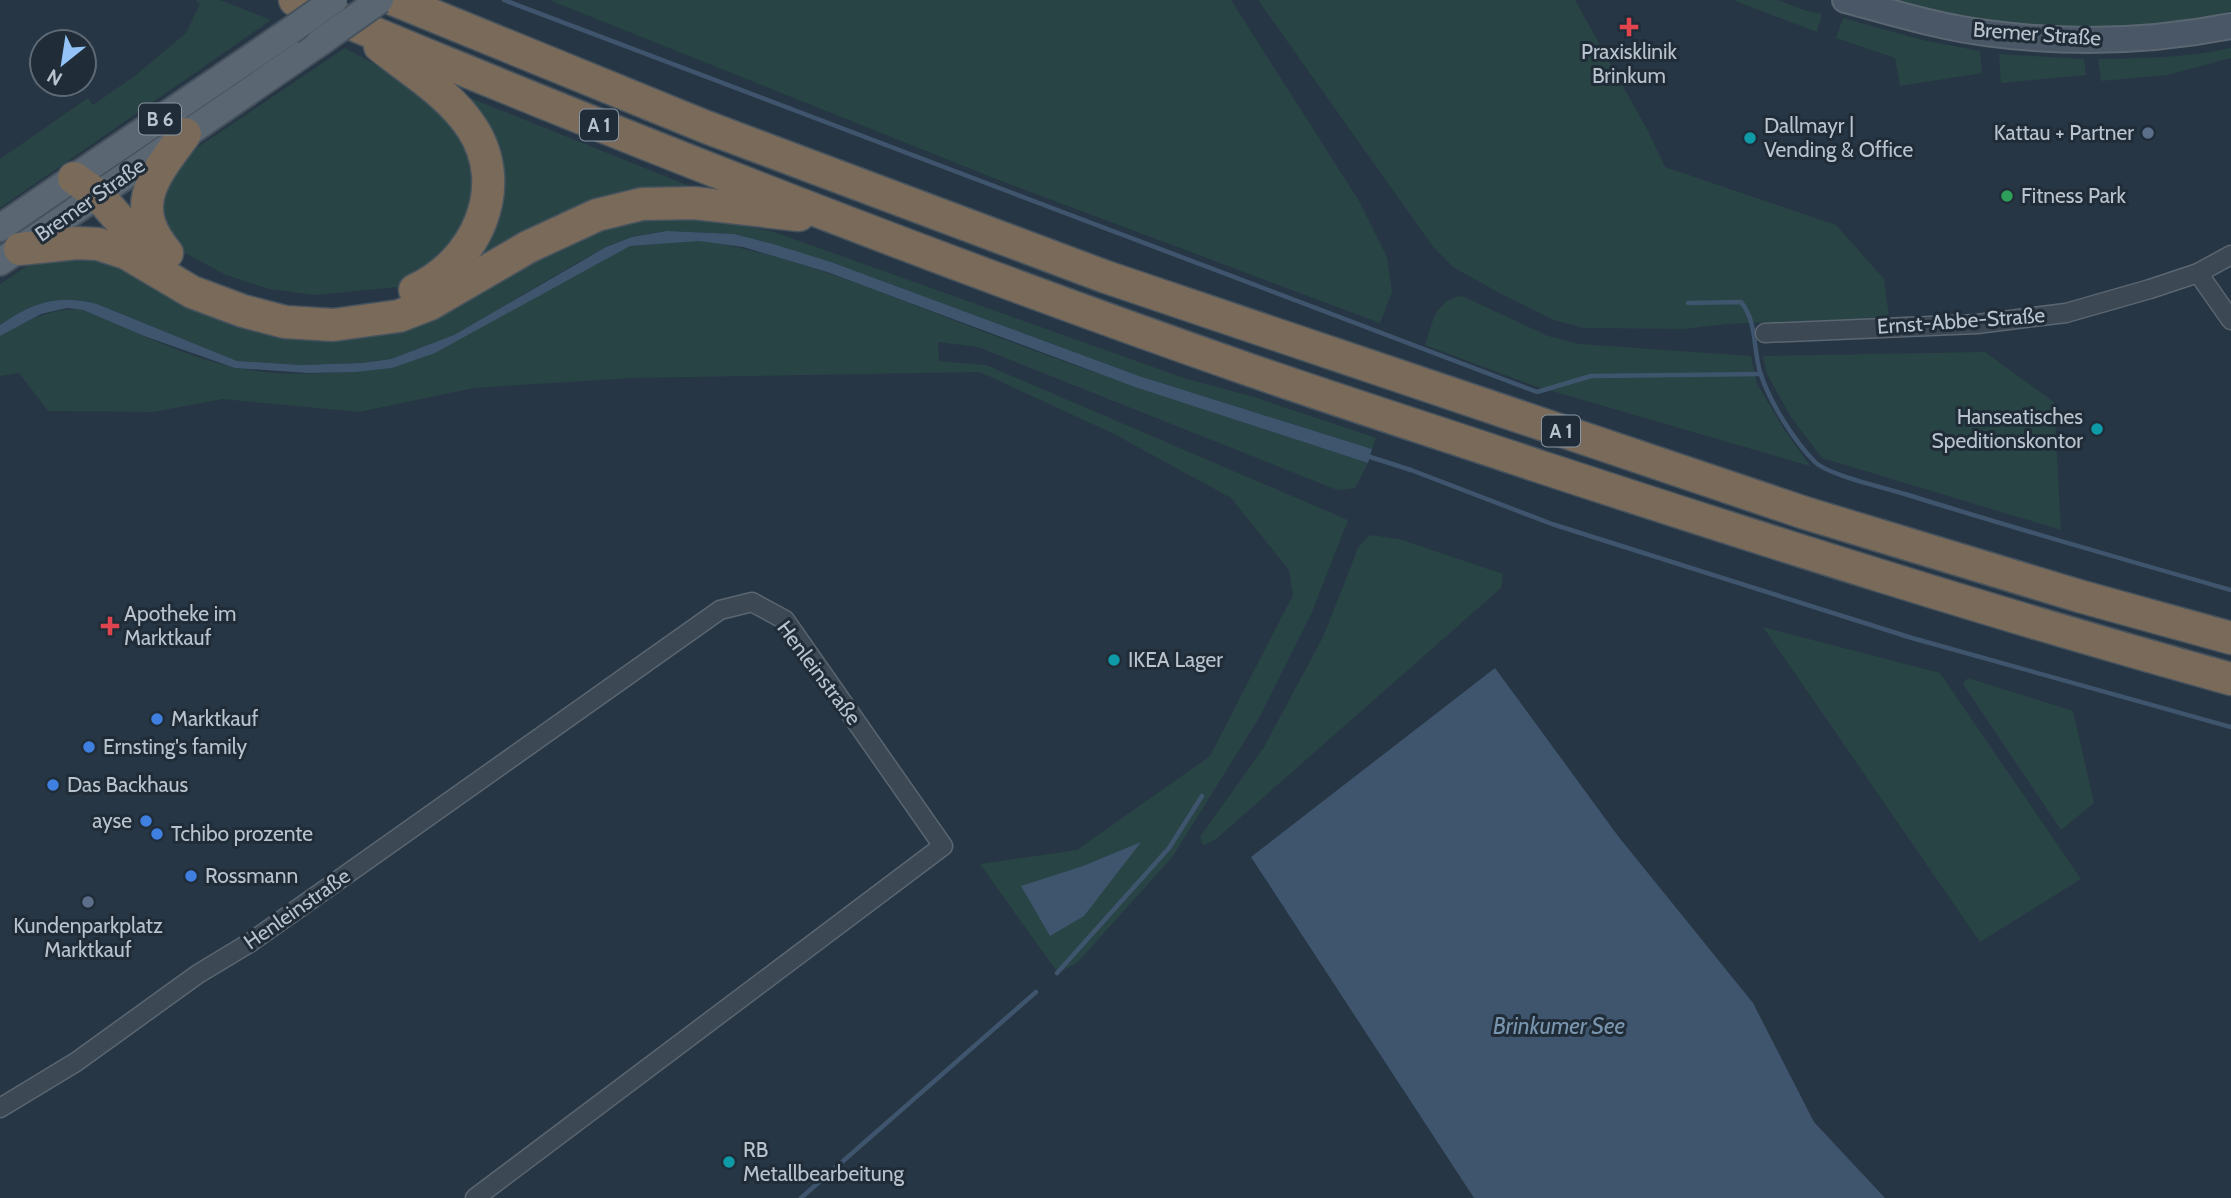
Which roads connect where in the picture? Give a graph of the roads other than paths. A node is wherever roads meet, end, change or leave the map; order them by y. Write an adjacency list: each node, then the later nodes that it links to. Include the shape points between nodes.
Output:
1 (295, 0): 6 (highway, A 1)
2 (334, 0): 9 (main road, Bremer Straße / B 6, bridge)
3 (380, 0): 8 (main road, Bremer Straße / B 6, bridge)
4 (395, 0): 18 (highway, A 1, via 706,127 1106,277 1805,513)
5 (1845, 0): 7 (street, Bremer Straße, via 1984,33 2036,38 2136,39)
6 (355, 25): 10 (highway, A 1); 14 (highway, via 450,102 473,130 486,163 488,185 485,211 471,242 450,269 427,285 388,300 351,306 319,309 270,301)
7 (2231, 26)
8 (185, 134): 9 (main road, Bremer Straße / B 6); 14 (highway, via 152,182 146,205 149,226 160,244)
9 (86, 192): 11 (main road, Bremer Straße / B 6); 12 (highway); 14 (highway, via 146,248)
10 (846, 221): 12 (highway, via 694,203 642,204 597,215 528,247 430,304 399,316 333,325 285,322 243,311 192,292); 19 (highway, A 1, via 1264,375 1793,550)
11 (7, 246): 12 (highway, via 98,244)
12 (126, 253)
13 (2231, 255): 15 (street, Ernst-Abbe-Straße)
14 (192, 273)
15 (2198, 273): 16 (street); 17 (street, Ernst-Abbe-Straße, via 2096,304 2025,319)
16 (2231, 320)
17 (1765, 333)
18 (2231, 638)
19 (2231, 679)
20 (0, 1108): 21 (street, Henleinstraße, via 76,1062 271,928 720,610 752,603 785,620 943,846)
21 (475, 1198)

